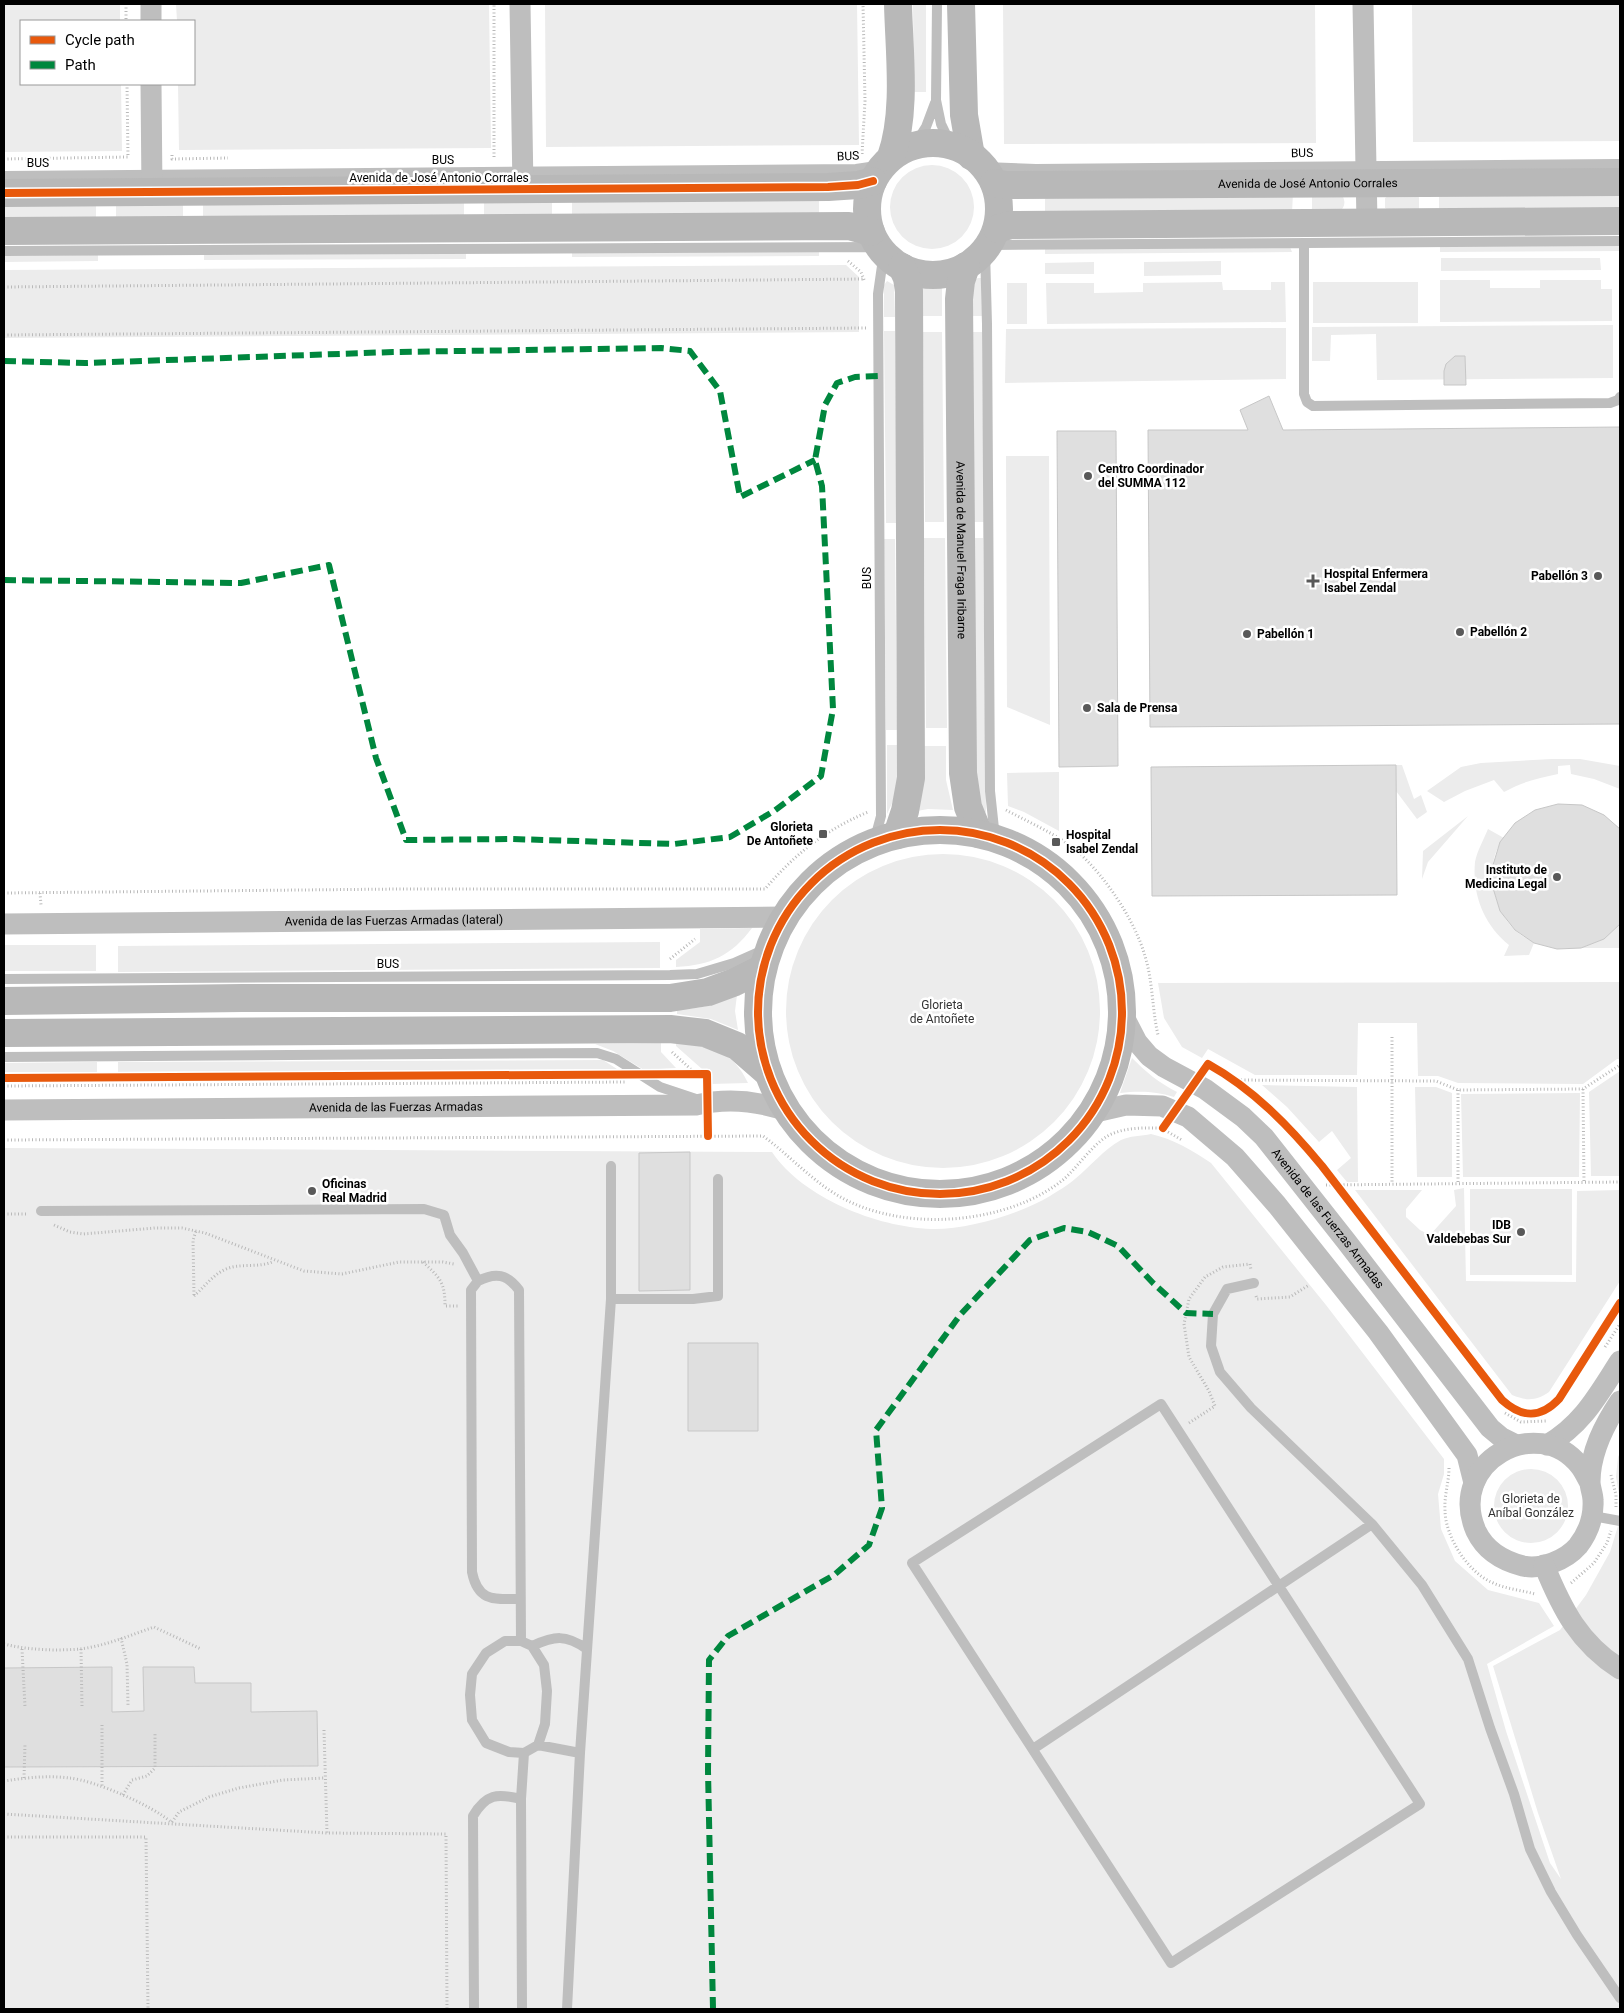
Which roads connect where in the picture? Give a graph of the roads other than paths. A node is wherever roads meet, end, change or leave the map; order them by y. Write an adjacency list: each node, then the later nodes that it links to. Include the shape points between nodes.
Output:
1 (151, 4): 7 (street)
2 (520, 4): 15 (street)
3 (898, 4): 10 (street, via 900,117)
4 (937, 4): 9 (lane)
5 (961, 4): 11 (street, via 964,115)
6 (1364, 4): 13 (street)
7 (151, 20)
8 (151, 85): 17 (street)
9 (936, 100): 10 (lane, via 926,127); 11 (lane, via 941,124)
10 (890, 162): 11 (street, via 934,143); 15 (street, Avenida de José Antonio Corrales, via 845,186); 25 (street, via 868,199 868,223)
11 (975, 162): 13 (street, Avenida de José Antonio Corrales, via 1007,185); 24 (street, via 999,204)
12 (1620, 164): 13 (lane)
13 (1366, 174): 16 (street, Avenida de José Antonio Corrales); 20 (street)
14 (4, 176): 17 (lane, BUS)
15 (522, 180): 17 (street, Avenida de José Antonio Corrales)
16 (1620, 182)
17 (152, 183): 18 (street, Avenida de José Antonio Corrales)
18 (4, 193)
19 (1620, 221): 20 (street)
20 (1367, 223): 24 (street, via 1010,225)
21 (4, 231): 25 (street, via 849,226)
22 (1620, 241): 23 (lane)
23 (1304, 243): 24 (lane); 27 (lane, via 1304,394 1313,406 1610,403)
24 (984, 248): 25 (street, via 950,272 934,274 918,273); 28 (street, Avenida de Manuel Fraga Iribarne, via 961,281 959,299 963,774 968,808)
25 (884, 249): 26 (lane); 29 (street, via 907,278 910,292 911,778 905,811)
26 (4, 251)
27 (1620, 397)
28 (987, 836): 29 (street, via 938,830); 35 (street, via 1020,848 1044,862 1083,898 1110,945 1118,970)
29 (886, 838): 30 (street, via 838,860 808,886)
30 (784, 917): 31 (street, Avenida de las Fuerzas Armadas (lateral)); 32 (street)
31 (4, 924)
32 (766, 958): 33 (lane, BUS, via 697,974 670,975); 34 (street, via 735,982 708,992 670,998); 38 (street, via 758,994 757,1021)
33 (4, 979)
34 (4, 1001)
35 (1122, 1013): 42 (street, via 1119,1048 1108,1082); 51 (street, Avenida de las Fuerzas Armadas, via 1137,1042 1149,1056 1206,1089 1264,1137 1490,1428)
36 (4, 1033): 38 (street, via 670,1029 705,1033 737,1046)
37 (4, 1057): 39 (lane, via 597,1052 616,1059 660,1087)
38 (768, 1073): 41 (street)
39 (707, 1102): 40 (street, Avenida de las Fuerzas Armadas, via 686,1105); 41 (street, Avenida de las Fuerzas Armadas, via 754,1102)
40 (4, 1110)
41 (787, 1112): 42 (street, via 820,1150 841,1165 888,1186 938,1194 989,1187 1021,1174 1057,1152)
42 (1091, 1113): 54 (street, via 1126,1105 1162,1106 1169,1120 1188,1117 1235,1157 1378,1332 1467,1456)
43 (611, 1166): 48 (lane)
44 (718, 1180): 48 (lane, via 718,1296)
45 (39, 1214): 46 (lane, via 424,1209 444,1215 450,1235)
46 (478, 1281): 60 (lane, via 488,1276 499,1276 511,1280 519,1290); 60 (lane, via 471,1290 472,1572 474,1585 482,1594 495,1599)
47 (1254, 1283): 57 (lane, via 1227,1289 1213,1314 1210,1346 1220,1372 1251,1408)
48 (611, 1299): 63 (lane)
49 (1620, 1361): 52 (street, via 1584,1414 1565,1434)
50 (1620, 1401): 53 (street, via 1603,1428 1594,1454)
51 (1516, 1445): 52 (street); 54 (street, via 1498,1453 1484,1466)
52 (1547, 1445): 53 (street, via 1565,1453 1580,1466)
53 (1590, 1483): 55 (street, via 1594,1499)
54 (1474, 1484): 58 (street, via 1470,1502 1479,1538 1507,1562)
55 (1593, 1516): 56 (lane); 58 (street, via 1587,1533 1576,1548 1562,1559)
56 (1617, 1521)
57 (1372, 1524): 59 (lane); 70 (lane, via 1422,1585 1468,1659 1530,1848 1551,1892)
58 (1544, 1565): 64 (street, via 1569,1620 1605,1660)
59 (1280, 1586): 66 (lane); 66 (lane, via 1161,1404 912,1563); 66 (lane, via 1420,1804 1172,1963)
60 (520, 1599): 61 (lane)
61 (520, 1641): 62 (lane); 67 (lane, via 505,1641 486,1653 472,1674 470,1696 472,1720 486,1743 509,1752)
62 (532, 1646): 63 (lane, via 554,1637 576,1642); 65 (lane, via 544,1665 547,1691 545,1724)
63 (587, 1650): 68 (lane)
64 (1620, 1669)
65 (538, 1745): 67 (lane); 68 (lane)
66 (1032, 1749)
67 (524, 1753): 69 (lane)
68 (580, 1754): 73 (lane)
69 (520, 1799): 71 (lane, via 506,1795 491,1797 480,1804 474,1816); 72 (lane)
70 (1620, 1998)
71 (474, 2009)
72 (522, 2009)
73 (567, 2009)

